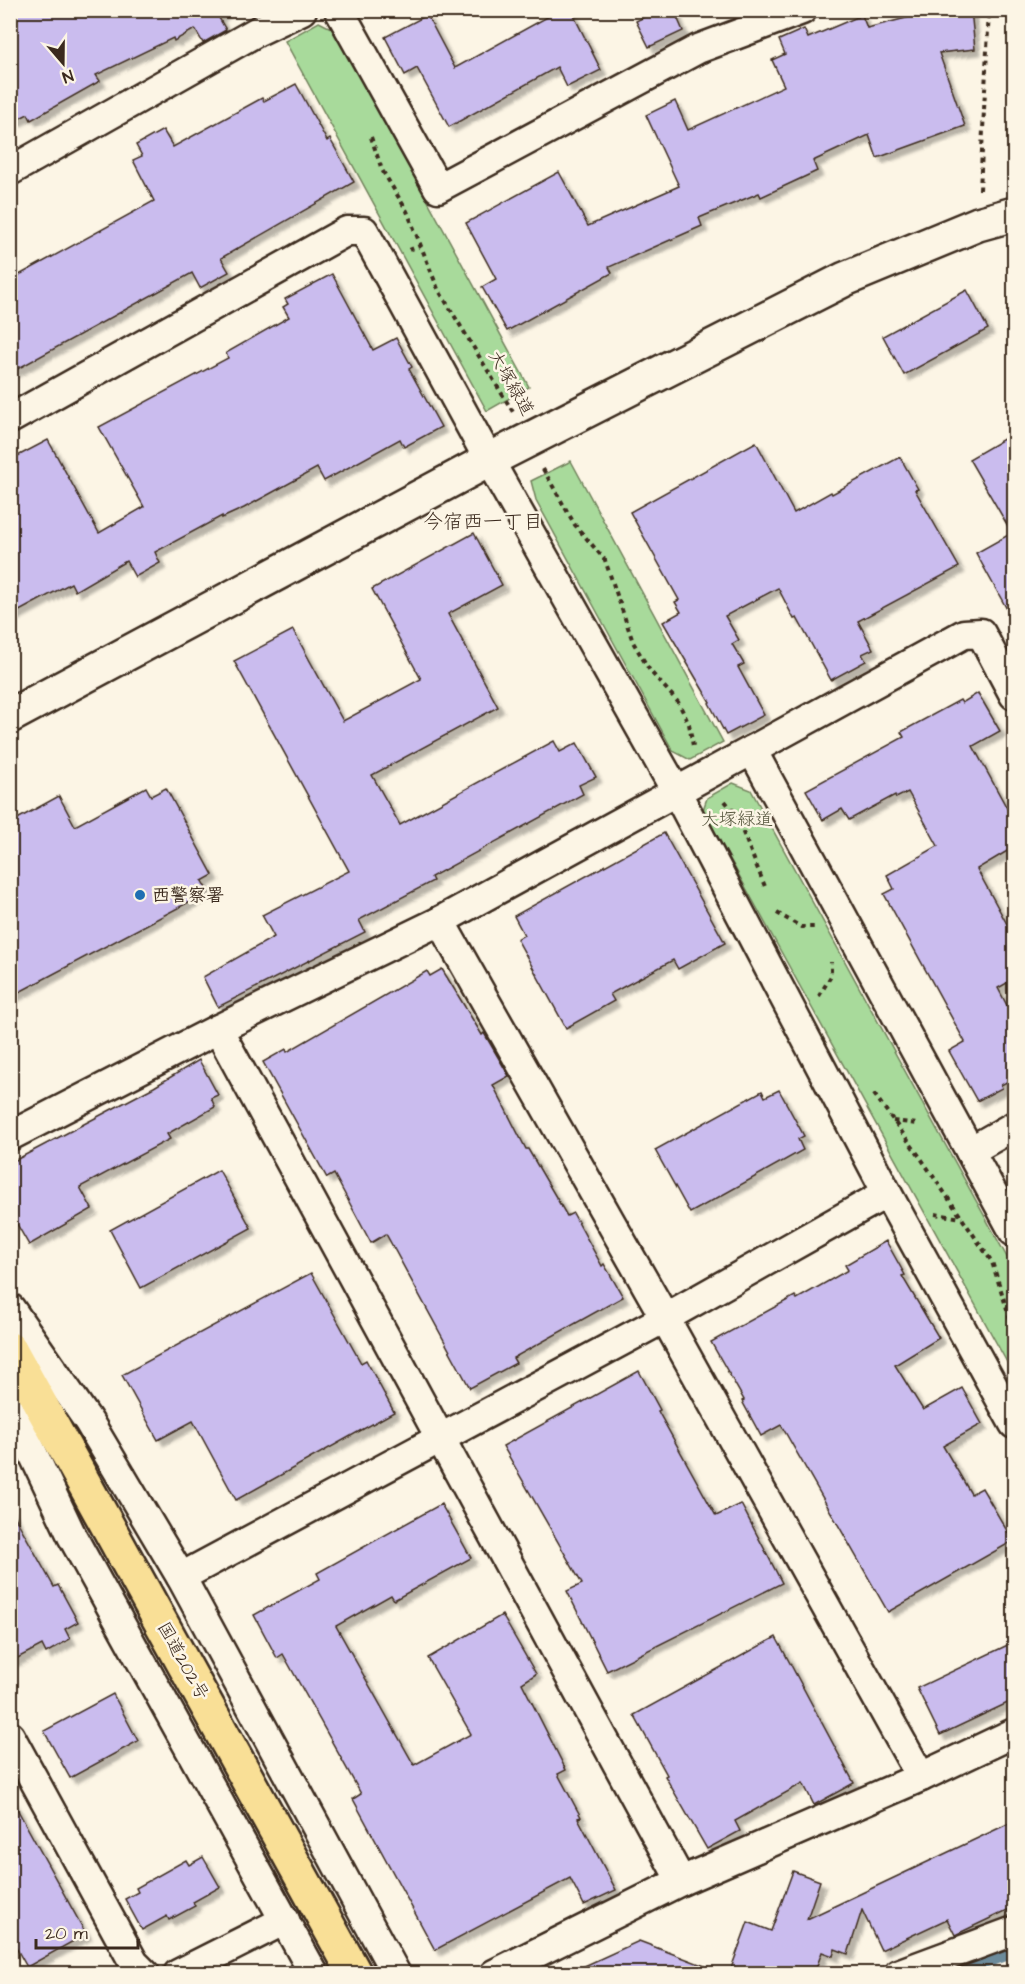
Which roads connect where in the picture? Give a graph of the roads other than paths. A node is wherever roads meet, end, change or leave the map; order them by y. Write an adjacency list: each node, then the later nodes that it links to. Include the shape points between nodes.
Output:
1 (302, 10): 4 (street)
2 (339, 10): 3 (street, via 438,188 698,49)
3 (802, 10)
4 (253, 21): 5 (street)
5 (10, 171)
6 (1014, 214): 8 (street, via 978,224 845,279)
7 (10, 419): 8 (street, via 347,231 364,231)
8 (489, 460): 10 (street); 12 (street)
9 (1014, 695): 11 (street, via 981,633 964,634)
10 (10, 716)
11 (752, 750): 12 (street); 17 (street)
12 (676, 791): 13 (street); 18 (street)
13 (440, 921): 14 (street); 21 (street)
14 (218, 1029): 16 (street); 25 (street)
15 (1014, 1126): 17 (street)
16 (10, 1136)
17 (970, 1151): 19 (street)
18 (887, 1193): 21 (street); 24 (street)
19 (1014, 1232)
20 (10, 1308): 26 (street, via 89,1422)
21 (665, 1318): 25 (street); 29 (street)
22 (10, 1349): 36 (highway, 国道202号)
23 (10, 1405): 31 (street, via 72,1536)
24 (1014, 1424)
25 (440, 1438): 26 (street); 30 (street)
26 (181, 1577): 37 (street)
27 (1014, 1733): 29 (street)
28 (10, 1736): 33 (street, via 134,1963)
29 (921, 1777): 30 (street)
30 (681, 1881): 38 (street)
31 (285, 1920): 34 (street); 35 (street)
32 (1014, 1931): 39 (street)
33 (145, 1974)
34 (178, 1974)
35 (314, 1974)
36 (355, 1974)
37 (396, 1974)
38 (494, 1974)
39 (898, 1974)

